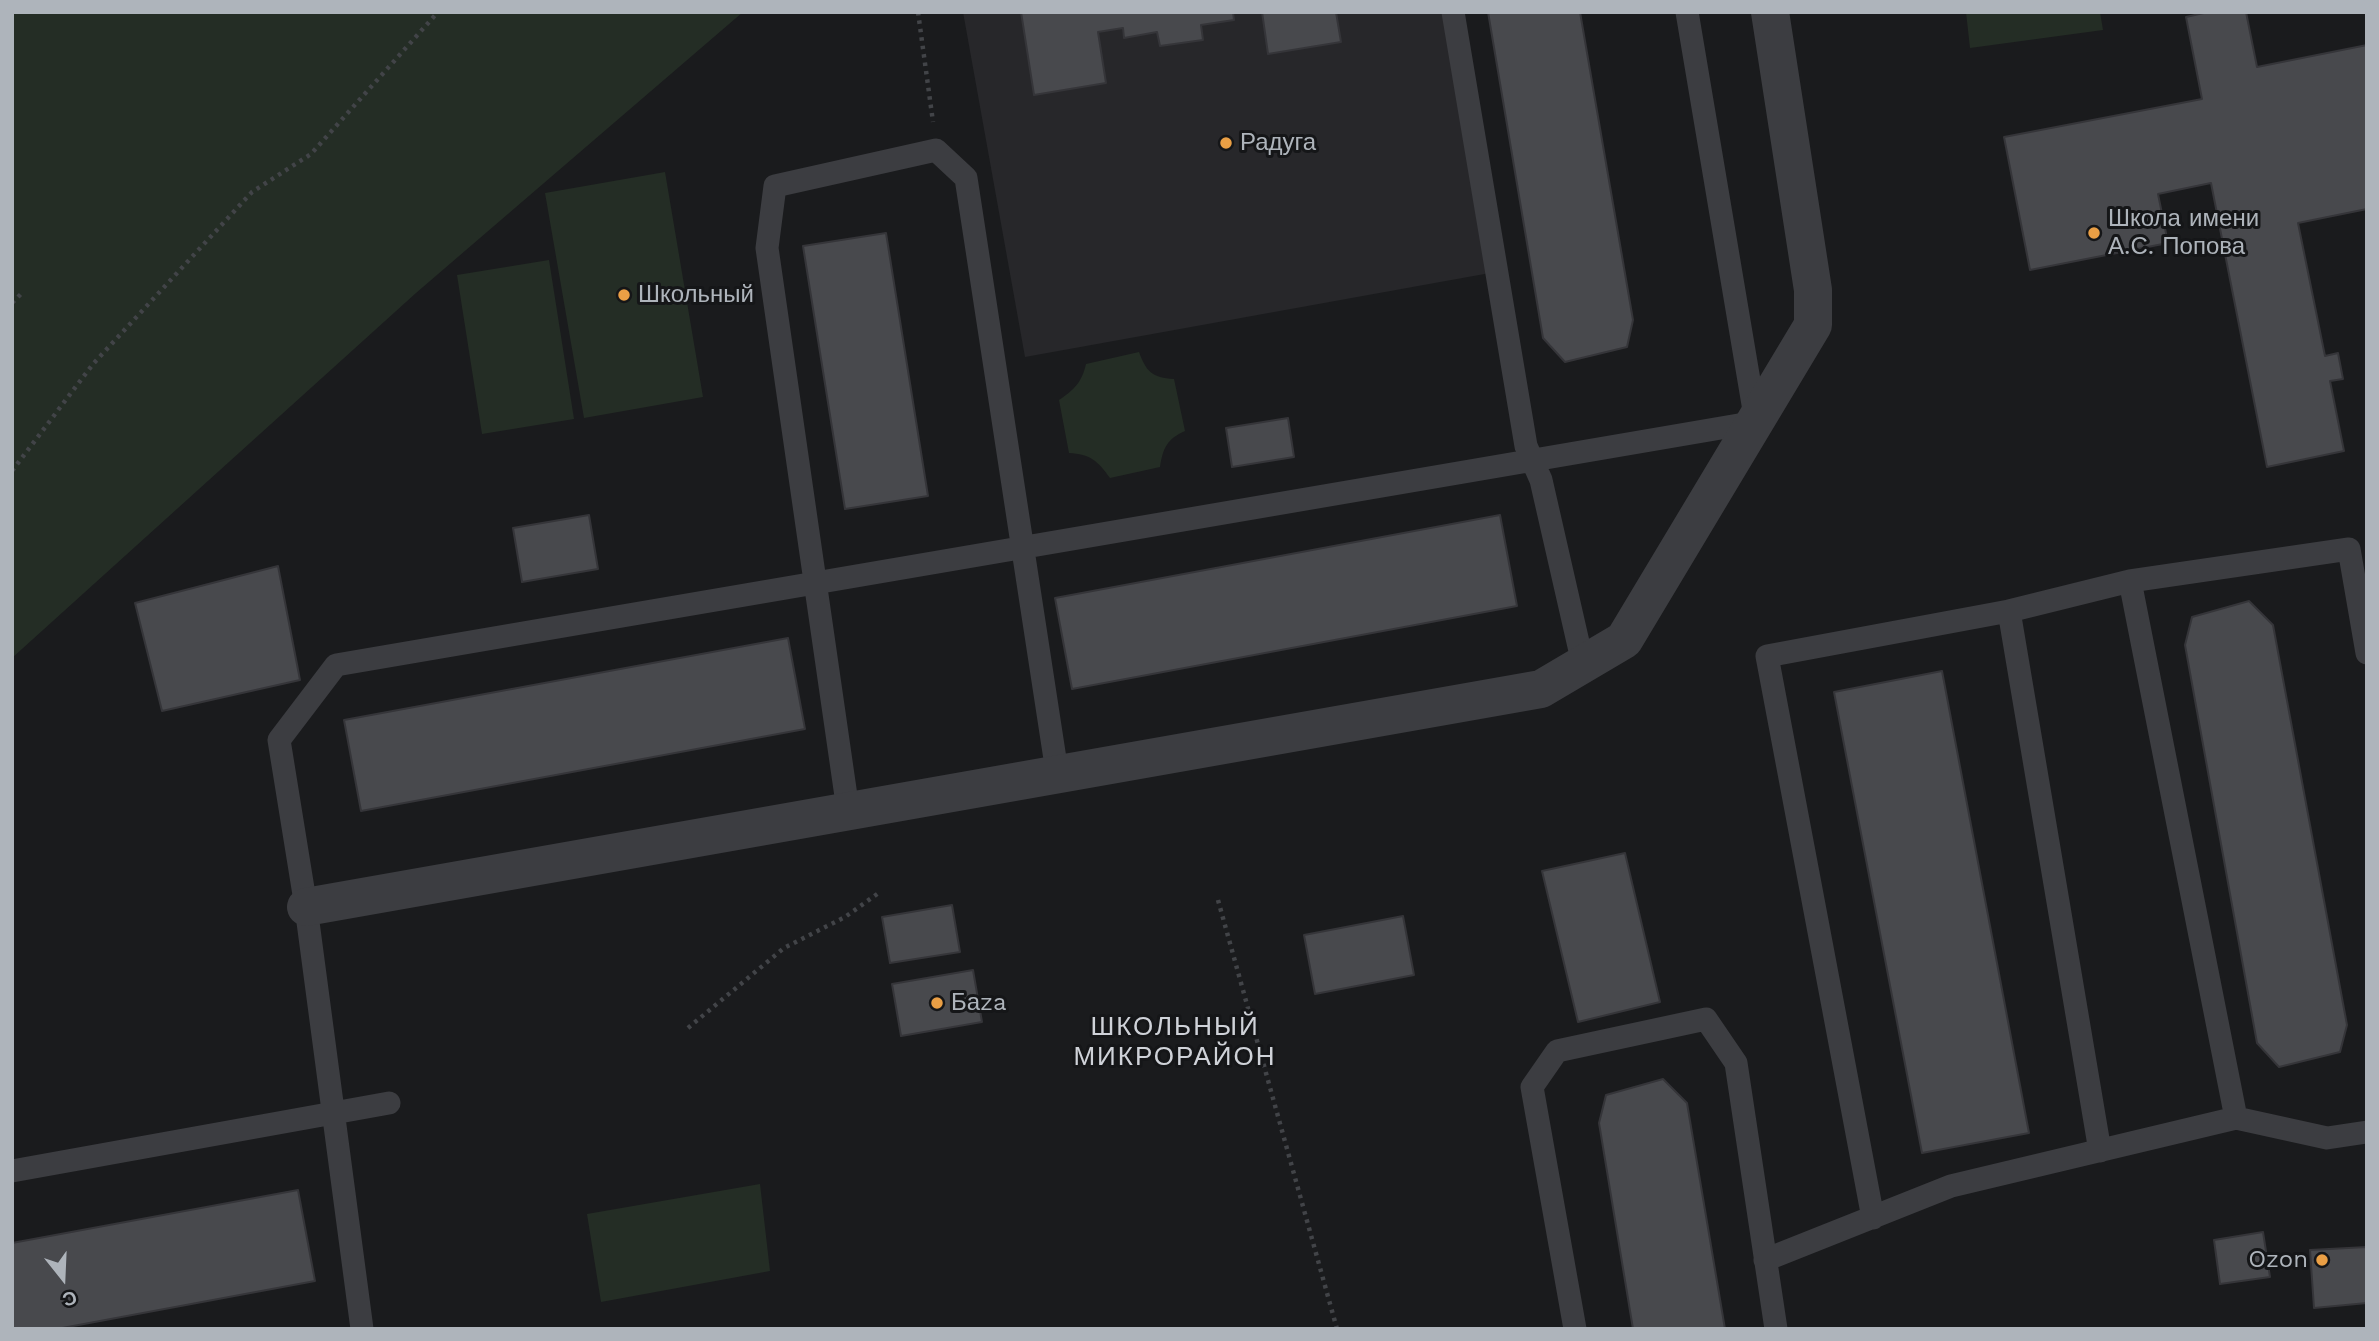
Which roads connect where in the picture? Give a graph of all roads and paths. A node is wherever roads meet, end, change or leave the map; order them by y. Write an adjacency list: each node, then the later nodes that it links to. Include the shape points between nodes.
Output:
1 (438, 12): 11 (path, via 311,154 252,192 93,364)
2 (918, 12): 6 (path)
3 (1453, 12): 10 (lane, via 1525,446)
4 (1686, 12): 9 (lane)
5 (1770, 12): 9 (street, via 1814,290 1813,325)
6 (936, 150): 12 (lane, via 966,177); 15 (lane, via 775,186 766,248)
7 (21, 294): 8 (path)
8 (12, 303)
9 (1756, 422): 10 (lane); 18 (street, via 1624,640)
10 (1532, 460): 12 (lane); 18 (lane, via 1541,480)
11 (12, 471)
12 (1021, 547): 15 (lane); 19 (lane)
13 (2358, 548): 14 (lane); 17 (lane)
14 (2130, 581): 16 (lane); 27 (lane)
15 (815, 583): 20 (lane); 23 (lane, via 336,665 279,740)
16 (2009, 611): 29 (lane); 31 (lane, via 1768,656)
17 (2367, 653)
18 (1583, 664): 19 (street, via 1541,689)
19 (1058, 772): 20 (street)
20 (848, 810): 23 (street)
21 (880, 892): 24 (path, via 845,918 784,948)
22 (1219, 900): 34 (path)
23 (306, 907): 26 (lane)
24 (688, 1028)
25 (389, 1103): 26 (lane)
26 (331, 1111): 30 (lane); 33 (lane)
27 (2236, 1118): 28 (lane, via 2327,1138); 29 (lane)
28 (2367, 1132)
29 (2100, 1150): 31 (lane, via 1951,1186)
30 (12, 1171)
31 (1873, 1218): 32 (lane)
32 (1765, 1261): 35 (lane, via 1736,1063 1706,1019 1557,1051 1532,1087); 36 (lane)
33 (361, 1329)
34 (1337, 1329)
35 (1575, 1329)
36 (1776, 1329)

